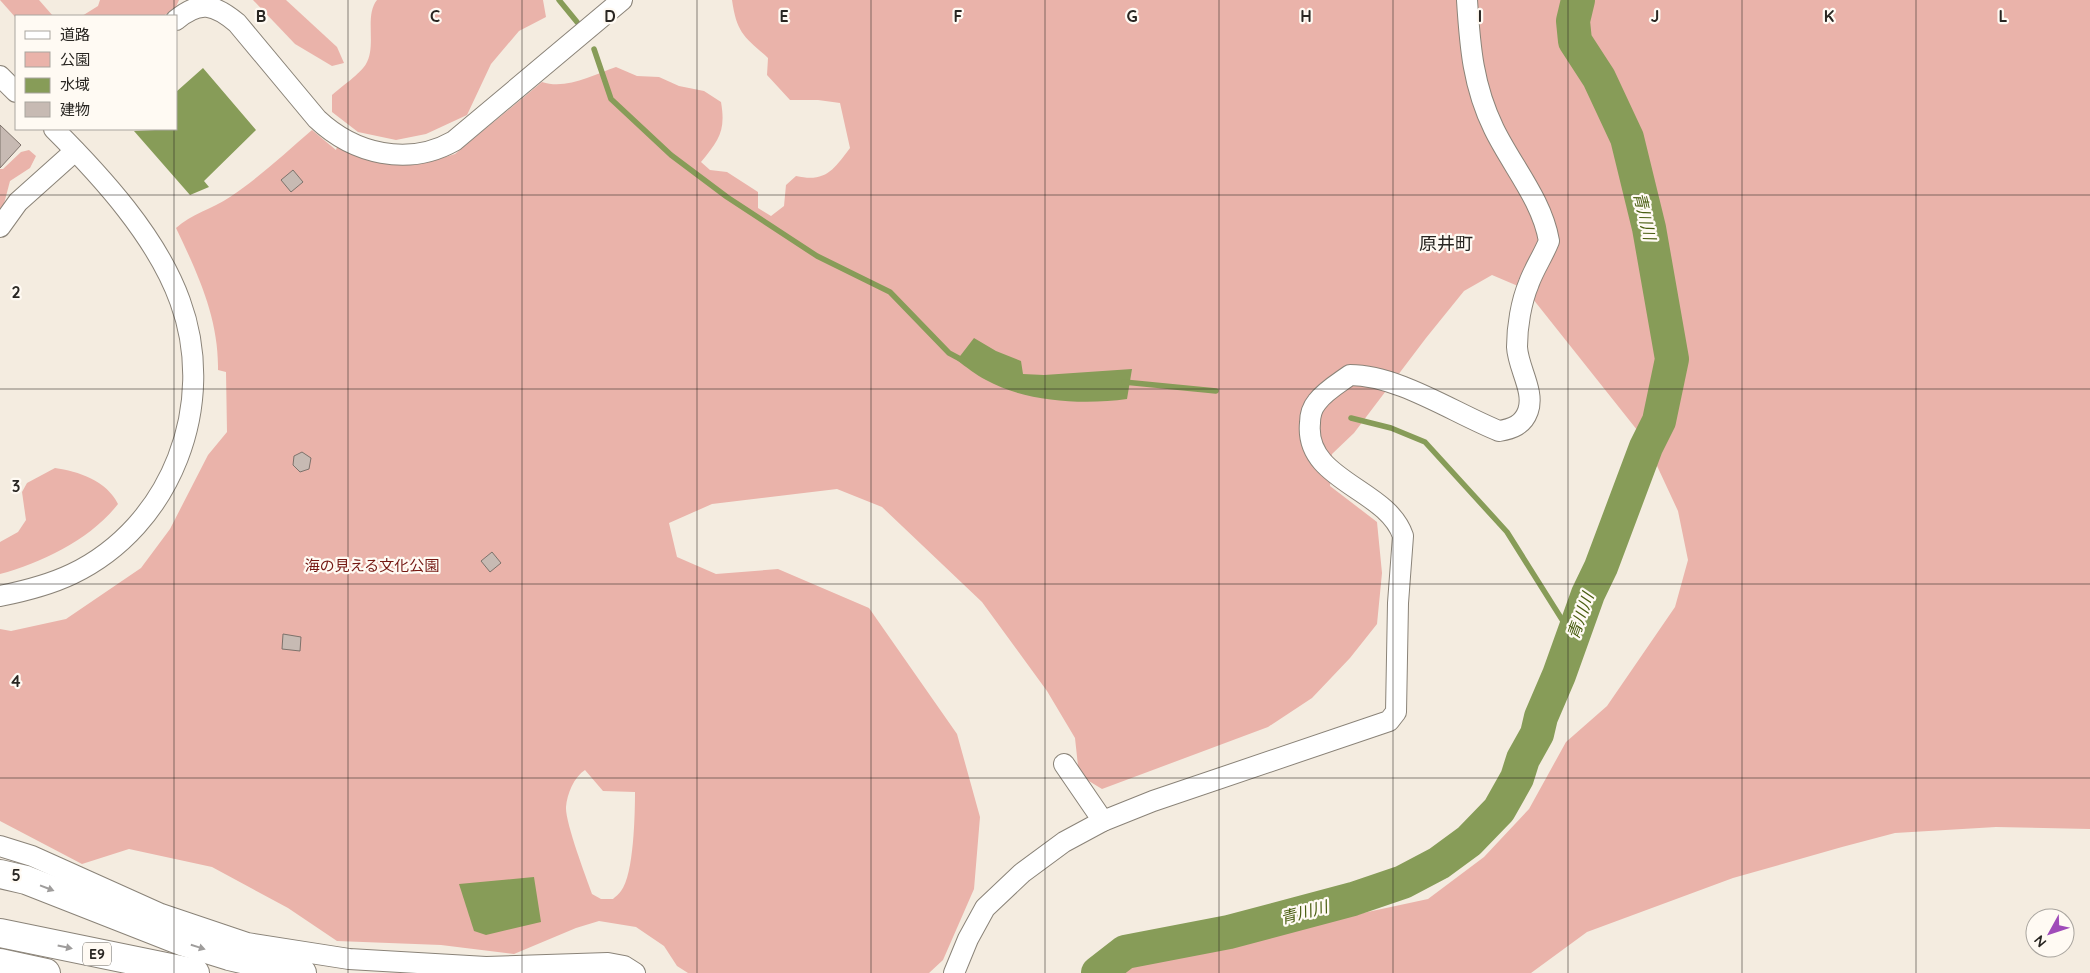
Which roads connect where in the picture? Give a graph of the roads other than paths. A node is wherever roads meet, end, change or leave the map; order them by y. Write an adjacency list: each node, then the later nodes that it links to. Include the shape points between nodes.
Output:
1 (622, 0): 3 (street, via 454,140 431,151 408,155 374,152 331,132 225,13 215,8 197,7)
2 (1467, 0): 10 (street, via 1470,58 1482,103 1530,192 1549,241 1528,284 1519,331 1519,362 1529,396 1529,410 1522,422 1511,429 1499,431 1421,394 1378,379 1350,375 1322,396 1310,414 1312,447 1323,464 1378,503 1400,527 1403,536 1396,712 1389,721)
3 (178, 19)
4 (0, 76): 5 (street)
5 (15, 91)
6 (66, 137): 7 (street); 8 (street, via 136,221 180,300 190,338 194,377 191,417 178,463 159,495 133,528 106,552 73,573 40,588)
7 (0, 228)
8 (0, 596)
9 (1064, 764): 10 (street)
10 (1102, 821): 19 (street, via 1039,858 985,908)
11 (0, 846): 18 (street, via 32,856 161,914 247,943 349,959 486,967 608,963 624,966)
12 (0, 874): 17 (highway, one-way to 17, via 26,880 184,942)
13 (0, 933): 16 (highway, E9, one-way to 16)
14 (0, 963): 15 (highway)
15 (46, 973)
16 (195, 973)
17 (302, 973)
18 (635, 973)
19 (954, 973)

